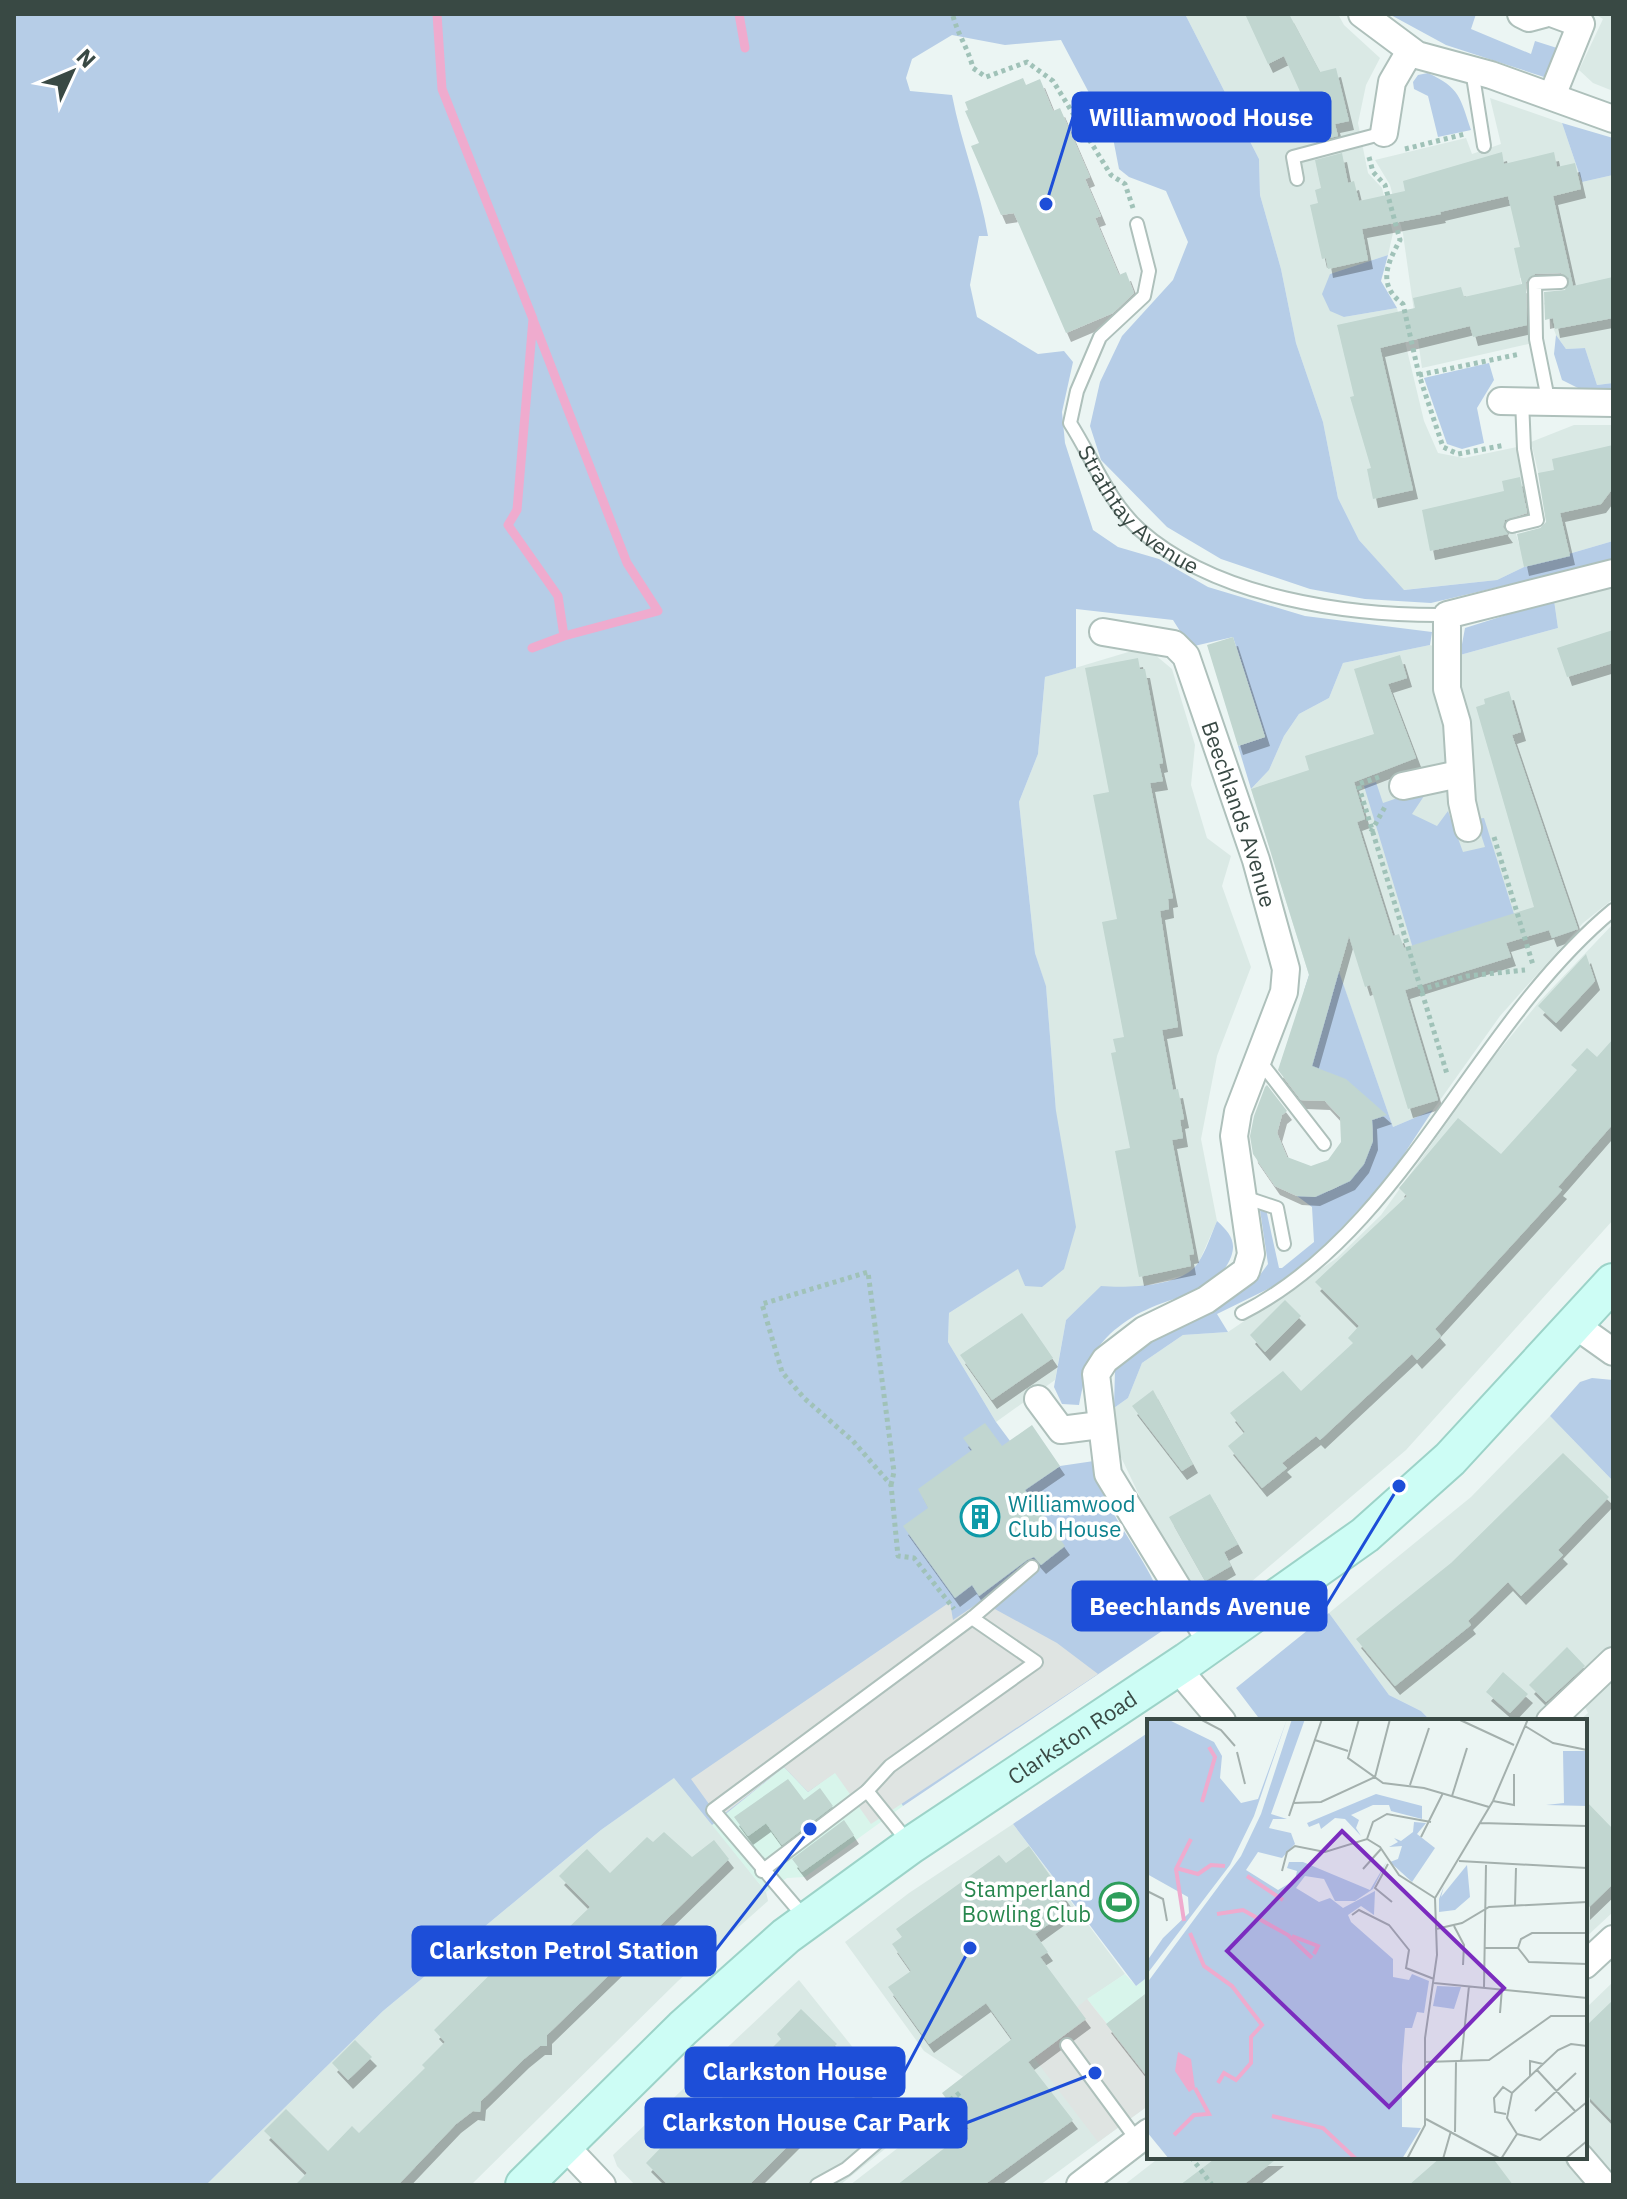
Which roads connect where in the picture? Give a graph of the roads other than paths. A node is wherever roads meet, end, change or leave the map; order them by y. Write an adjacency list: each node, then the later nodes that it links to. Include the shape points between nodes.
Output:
1 (1362, 14): 6 (street)
2 (1521, 14): 3 (street)
3 (1544, 14)
4 (1554, 14): 5 (street)
5 (1584, 19): 8 (street)
6 (1410, 51): 7 (street); 10 (street, via 1392,82)
7 (1472, 70): 8 (street); 11 (lane)
8 (1552, 96): 9 (street)
9 (1613, 119)
10 (1388, 146): 12 (lane, via 1293,157)
11 (1484, 146)
12 (1297, 179)
13 (1137, 224): 19 (lane, Strathtay Avenue, via 1149,271 1144,296 1100,337 1070,423 1121,509 1141,531 1194,565 1260,590 1349,612)
14 (1561, 282): 15 (lane, via 1535,283 1538,351)
15 (1524, 400): 16 (street); 17 (lane, via 1524,441 1537,520)
16 (1613, 403)
17 (1512, 526)
18 (1613, 573): 19 (street, Strathtay Avenue)
19 (1447, 615): 21 (street, via 1447,689 1457,723)
20 (1103, 632): 25 (street, Beechlands Avenue, via 1174,644 1191,667 1256,860 1286,969 1284,992)
21 (1459, 774): 22 (street); 23 (street)
22 (1403, 786)
23 (1479, 827)
24 (1613, 910): 30 (lane, via 1511,1016 1382,1197 1306,1270)
25 (1259, 1060): 26 (lane); 27 (street, Beechlands Avenue, via 1234,1136)
26 (1324, 1144)
27 (1244, 1197): 28 (lane, via 1277,1208); 34 (street, Beechlands Avenue, via 1251,1254 1246,1271 1206,1300 1144,1330 1105,1360 1096,1374)
28 (1284, 1244)
29 (1613, 1282): 31 (main road, Clarkston Road)
30 (1242, 1313)
31 (1575, 1325): 32 (street); 37 (main road, Clarkston Road, via 1400,1505 1341,1555)
32 (1613, 1352)
33 (1038, 1399): 34 (street, via 1061,1430)
34 (1100, 1425): 37 (street, Beechlands Avenue, via 1108,1474)
35 (1032, 1567): 36 (lane)
36 (968, 1621): 42 (lane, via 1036,1662 890,1766); 44 (lane, via 713,1810)
37 (1212, 1644): 39 (main road, Clarkston Road)
38 (1613, 1661): 41 (street)
39 (1177, 1668): 40 (street); 43 (main road, Clarkston Road)
40 (1220, 1719)
41 (1552, 1719)
42 (867, 1791): 43 (lane); 44 (lane)
43 (911, 1845): 45 (main road, Clarkston Road)
44 (762, 1871): 45 (lane)
45 (808, 1921): 51 (main road, Clarkston Road, via 735,1979)
46 (1613, 1939): 47 (street)
47 (1587, 1963)
48 (1067, 2045): 50 (lane)
49 (856, 2107): 55 (lane, via 881,2139)
50 (1143, 2136): 56 (street)
51 (564, 2145): 53 (main road, Clarkston Road); 54 (street)
52 (1582, 2159): 57 (street)
53 (524, 2185)
54 (602, 2185)
55 (817, 2185)
56 (1080, 2185)
57 (1604, 2185)

